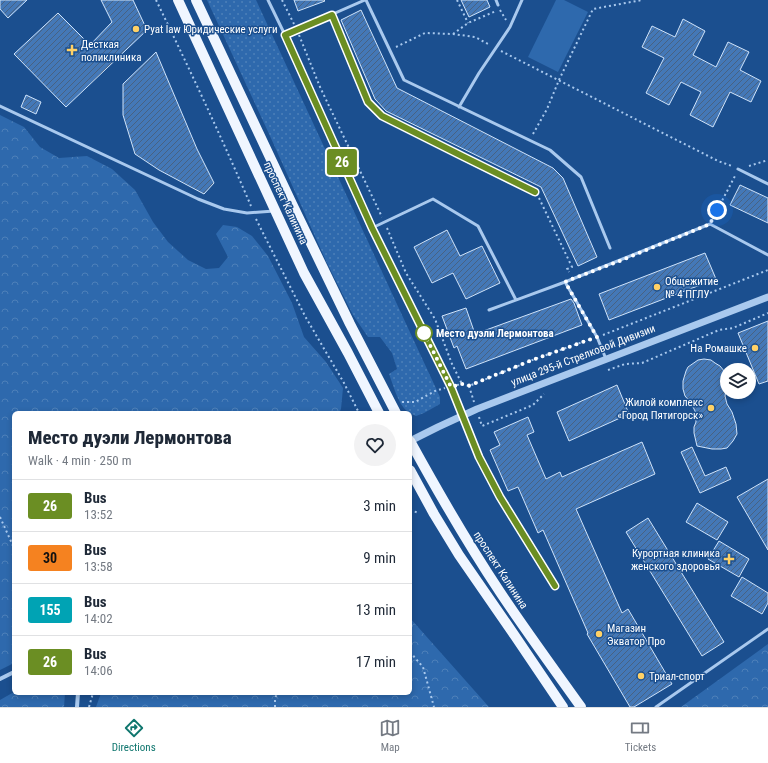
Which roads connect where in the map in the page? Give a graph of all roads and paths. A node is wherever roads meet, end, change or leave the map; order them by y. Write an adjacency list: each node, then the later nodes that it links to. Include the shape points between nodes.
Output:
1 (178, 0): 26 (main road, проспект Калинина)
2 (196, 0): 32 (main road, проспект Калинина)
3 (268, 0): 15 (lane)
4 (282, 0): 13 (path)
5 (365, 0): 11 (lane); 17 (lane)
6 (457, 0): 12 (path)
7 (496, 0): 10 (lane)
8 (522, 0): 16 (lane, via 510,27)
9 (642, 0): 18 (path, via 593,9)
10 (498, 5): 12 (path, via 500,9)
11 (332, 15): 13 (lane); 25 (lane, via 368,102 382,116)
12 (468, 23): 14 (path)
13 (297, 30): 15 (lane); 27 (path, via 320,87)
14 (453, 34): 16 (path, via 475,38); 17 (path, via 425,33)
15 (285, 35): 29 (lane)
16 (496, 48): 18 (path); 20 (lane)
17 (390, 50): 20 (lane, via 404,80)
18 (559, 80): 21 (path); 23 (path)
19 (0, 106): 26 (lane, via 224,209 247,213)
20 (459, 107): 21 (lane)
21 (530, 140): 30 (lane, via 550,150 581,177)
22 (768, 160): 23 (path)
23 (738, 169): 24 (lane); 28 (path)
24 (768, 184)
25 (535, 192): 33 (path)
26 (276, 211): 35 (main road, проспект Калинина)
27 (384, 222): 29 (lane); 38 (lane, via 433,199 478,226); 44 (path, via 406,272 435,319)
28 (710, 224): 31 (lane); 36 (lane)
29 (372, 228): 46 (lane)
30 (610, 248)
31 (768, 255)
32 (321, 265): 35 (main road); 49 (main road, проспект Калинина)
33 (572, 267)
34 (768, 270): 41 (path)
35 (304, 273): 50 (main road, проспект Калинина)
36 (565, 282): 38 (lane); 41 (lane)
37 (768, 297): 42 (street, улица 295-й Стрелковой Дивизии)
38 (516, 300): 39 (lane)
39 (489, 310)
40 (768, 313): 43 (path, via 733,328 719,330 642,363 625,364)
41 (597, 337): 42 (lane); 45 (path)
42 (606, 359): 48 (street, улица 295-й Стрелковой Дивизии)
43 (604, 371)
44 (462, 384): 45 (path); 46 (path)
45 (468, 386): 48 (path)
46 (451, 387): 49 (path, via 434,391 415,402 403,402); 51 (lane)
47 (550, 392): 48 (path, via 533,405 482,426)
48 (477, 409): 51 (street, улица 295-й Стрелковой Дивизии)
49 (394, 410)
50 (378, 411)
51 (463, 416): 52 (street, улица 295-й Стрелковой Дивизии); 59 (lane, via 479,457 500,497)
52 (412, 440)
53 (412, 445): 72 (main road, проспект Калинина, via 479,560)
54 (412, 474): 71 (main road, via 459,555)
55 (412, 511): 56 (path)
56 (419, 513)
57 (0, 517): 58 (path)
58 (12, 544)
59 (555, 586)
60 (768, 629): 73 (lane)
61 (412, 654): 70 (path, via 423,667)
62 (12, 673): 63 (street)
63 (0, 679)
64 (78, 695): 67 (street)
65 (92, 695): 68 (path)
66 (276, 695): 69 (path)
67 (77, 707)
68 (89, 707)
69 (275, 707)
70 (434, 707)
71 (564, 707)
72 (581, 707)
73 (656, 707)

